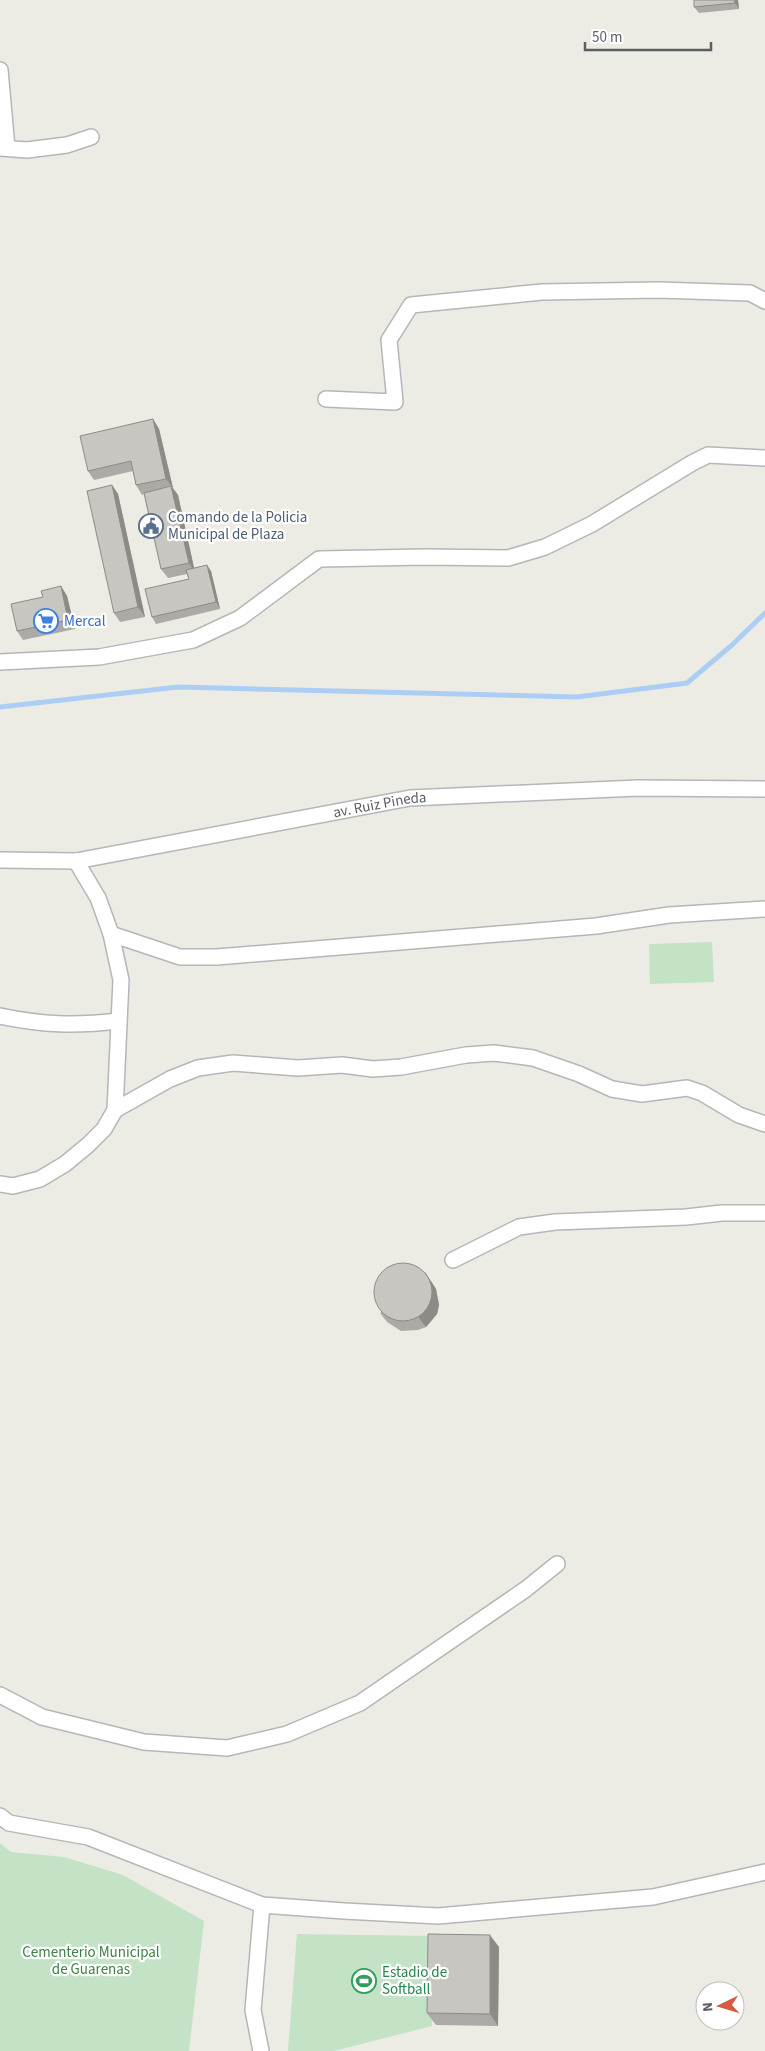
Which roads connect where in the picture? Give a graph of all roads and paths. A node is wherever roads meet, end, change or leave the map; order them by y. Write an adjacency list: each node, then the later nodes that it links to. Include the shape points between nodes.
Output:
1 (0, 70): 3 (street)
2 (91, 137): 3 (street, via 67,145 27,150)
3 (3, 148)
4 (765, 301): 5 (street, via 750,293 659,290 542,292 411,305 389,340 394,402)
5 (326, 399)
6 (765, 458): 7 (street, via 708,456 592,524 545,547 508,558 319,559 240,618 193,640 99,657)
7 (0, 662)
8 (765, 789): 10 (street, av. Ruiz Pineda, via 638,788 410,798)
9 (0, 860): 10 (street, av. Ruiz Pineda)
10 (76, 861): 12 (street, via 98,898)
11 (765, 909): 12 (street, via 217,957 180,957)
12 (111, 934): 14 (street, via 121,980)
13 (0, 1016): 14 (street, via 56,1025)
14 (119, 1021): 15 (street)
15 (115, 1110): 16 (street, via 170,1079 198,1068 233,1063 298,1068 401,1068 494,1053 533,1058 619,1091 642,1094 687,1088); 17 (street, via 104,1129 65,1164 40,1179 13,1186)
16 (765, 1124)
17 (0, 1184)
18 (765, 1213): 19 (street, via 555,1222 519,1227)
19 (453, 1260)
20 (557, 1564): 21 (street, via 526,1589 360,1703 287,1734 228,1748 144,1742 42,1716)
21 (0, 1696)
22 (0, 1816): 24 (street, via 10,1823 88,1837)
23 (765, 1872): 24 (street, via 652,1897 438,1916)
24 (262, 1904): 25 (street, via 253,2010)
25 (261, 2051)

